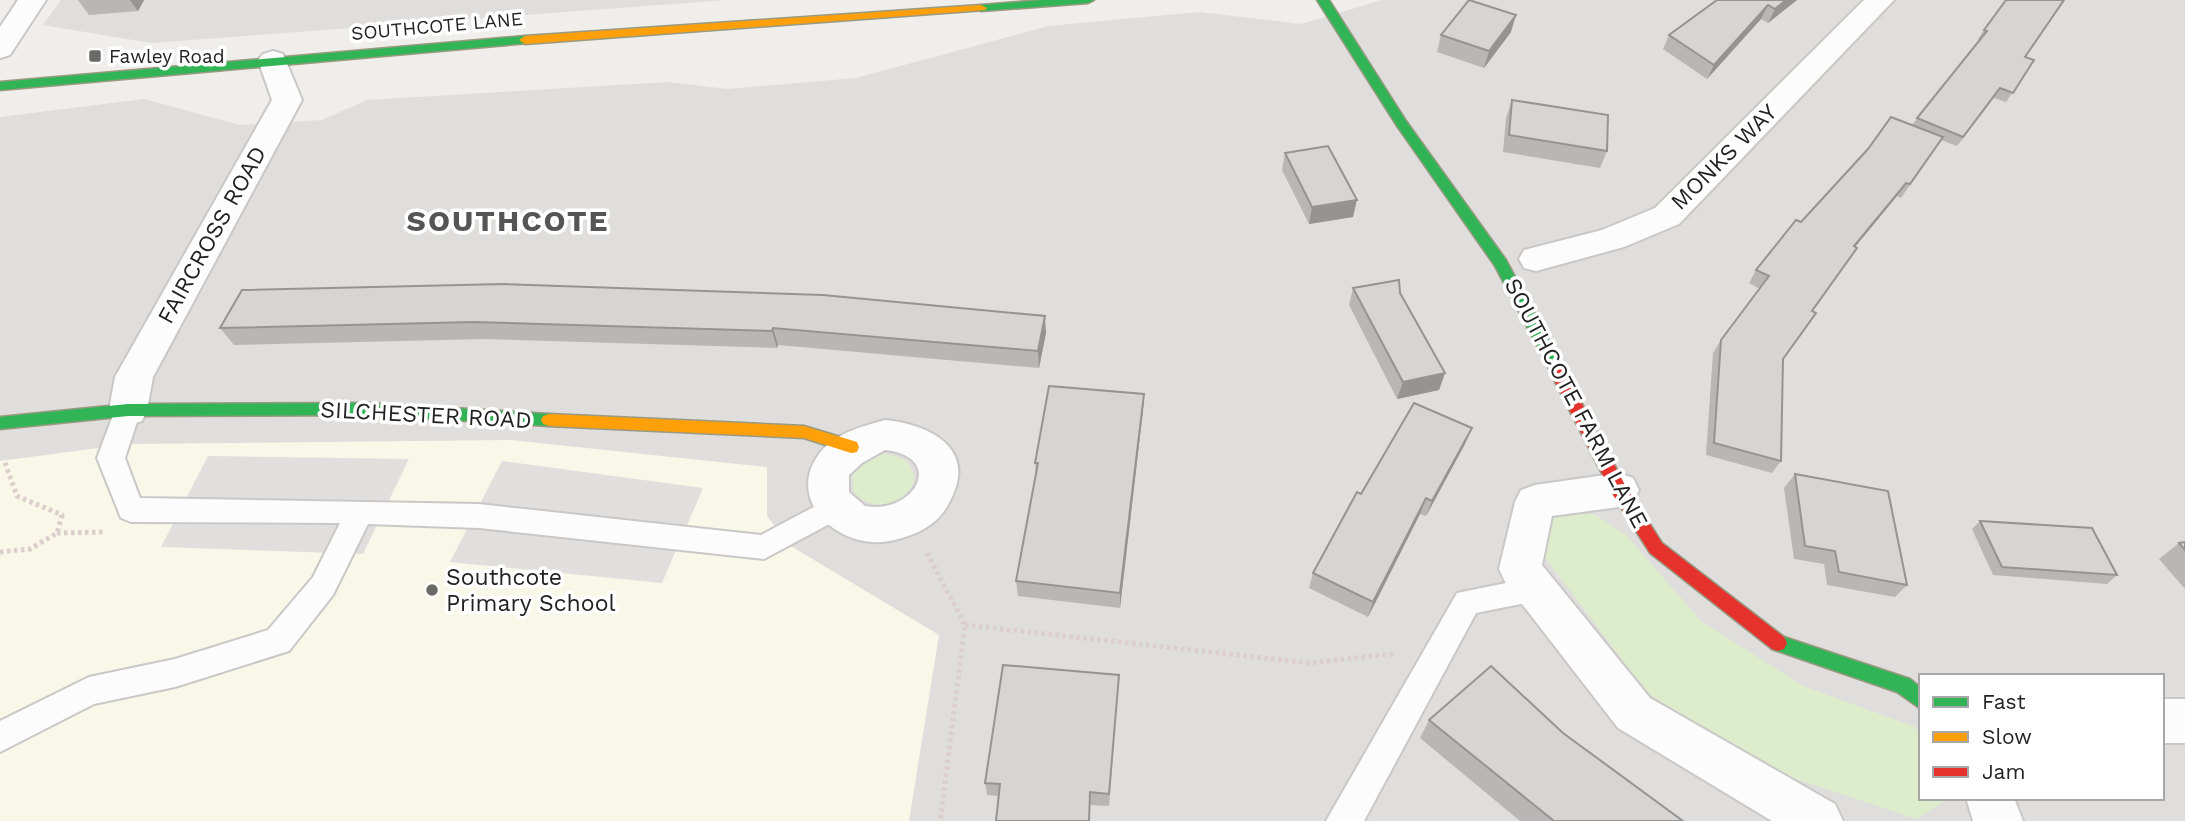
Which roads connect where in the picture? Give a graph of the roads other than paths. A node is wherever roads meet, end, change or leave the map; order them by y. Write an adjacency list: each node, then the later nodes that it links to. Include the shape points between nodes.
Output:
1 (32, 0): 5 (street)
2 (1088, 0): 6 (street, SOUTHCOTE LANE)
3 (1324, 0): 12 (street, SOUTHCOTE FARM LANE, via 1401,123 1501,264)
4 (1880, 0): 8 (street, MONKS WAY, via 1667,216 1612,239)
5 (0, 50)
6 (273, 61): 7 (street, SOUTHCOTE LANE); 9 (street, FAIRCROSS ROAD, via 287,100 134,376)
7 (0, 86)
8 (1535, 259)
9 (128, 410): 10 (street, SILCHESTER ROAD); 11 (street, SILCHESTER ROAD, via 369,410 804,432); 14 (lane, via 111,458 131,510)
10 (0, 424)
11 (851, 446): 13 (street, via 830,472 828,487); 13 (street, via 867,438 893,435 918,441 938,463 940,477 927,505 895,523 858,522)
12 (1619, 490): 15 (street, via 1535,502 1520,569); 16 (street, SOUTHCOTE FARM LANE, via 1656,548 1775,642)
13 (836, 507): 14 (lane, via 764,547 479,516)
14 (360, 512): 19 (lane, via 323,586 278,641 175,673 89,691)
15 (1536, 590): 21 (lane, via 1467,602); 22 (street, via 1634,713)
16 (1915, 691)
17 (2164, 721): 18 (street)
18 (2185, 721)
19 (0, 737)
20 (1991, 800): 23 (street)
21 (1356, 816)
22 (1818, 821)
23 (1998, 821)

